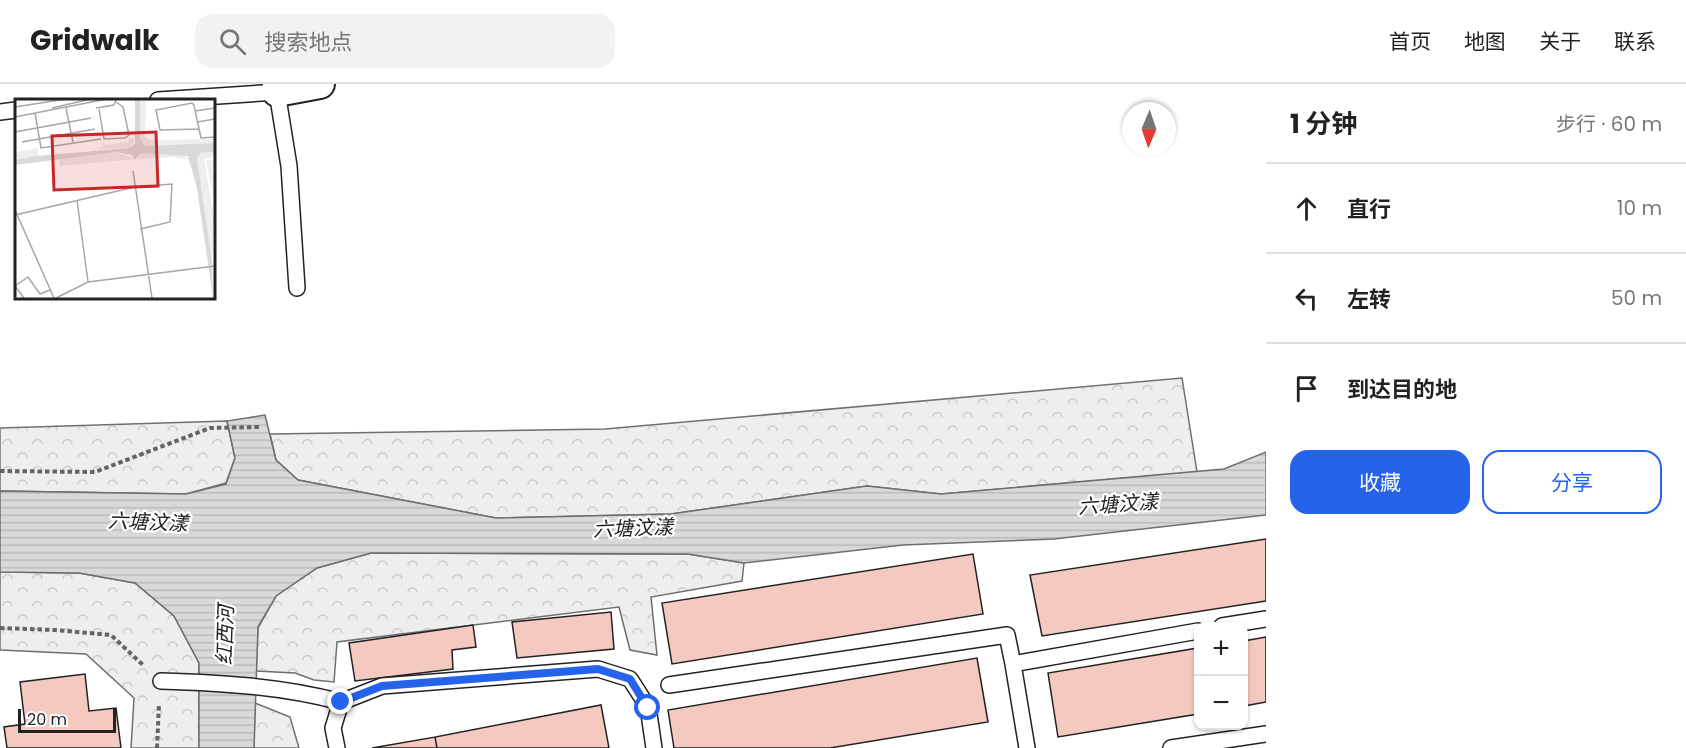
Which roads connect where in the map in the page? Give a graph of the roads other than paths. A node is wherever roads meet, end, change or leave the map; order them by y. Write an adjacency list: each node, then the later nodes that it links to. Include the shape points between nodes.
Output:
1 (320, 84): 2 (street)
2 (277, 88): 3 (lane); 6 (lane, via 289,166)
3 (168, 99)
4 (15, 110): 5 (lane)
5 (0, 112)
6 (297, 288)
7 (1266, 619): 8 (lane)
8 (1248, 622)
9 (1194, 632): 10 (lane)
10 (1013, 664): 12 (lane, via 1007,635); 17 (lane)
11 (161, 681): 13 (lane, via 269,687)
12 (669, 685)
13 (341, 702): 15 (lane, via 333,728); 16 (lane, via 382,686 598,669 630,679 648,708)
14 (1266, 734): 18 (lane)
15 (337, 748)
16 (654, 748)
17 (1027, 748)
18 (1171, 748)

